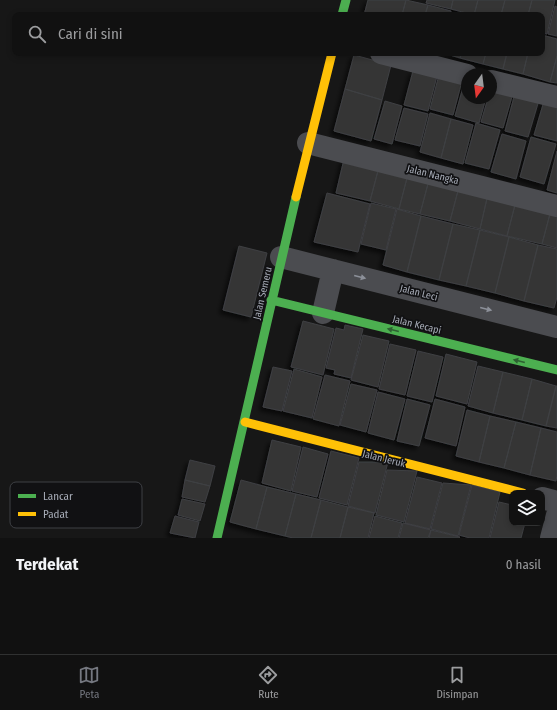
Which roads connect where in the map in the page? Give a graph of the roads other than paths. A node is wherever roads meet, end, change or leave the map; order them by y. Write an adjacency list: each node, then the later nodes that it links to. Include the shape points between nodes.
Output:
1 (346, 0): 2 (street)
2 (343, 12)
3 (331, 56): 8 (street, Jalan Semeru)
4 (393, 56): 5 (street)
5 (461, 73)
6 (497, 82): 7 (street)
7 (557, 97)
8 (308, 142): 9 (street, Jalan Nangka); 10 (street, Jalan Semeru)
9 (557, 206)
10 (281, 257): 11 (street, Jalan Leci); 12 (street, Jalan Semeru)
11 (334, 270): 13 (street); 14 (street, Jalan Leci, one-way to 14)
12 (271, 300): 13 (street, Jalan Kecapi); 16 (street, Jalan Semeru)
13 (323, 313): 15 (street, Jalan Kecapi, one-way to 13)
14 (557, 327)
15 (557, 370)
16 (245, 422): 17 (street, Jalan Jeruk); 21 (street, Jalan Semeru)
17 (511, 490)
18 (545, 499): 19 (street)
19 (557, 502)
20 (557, 515): 22 (street)
21 (217, 538)
22 (551, 538)

